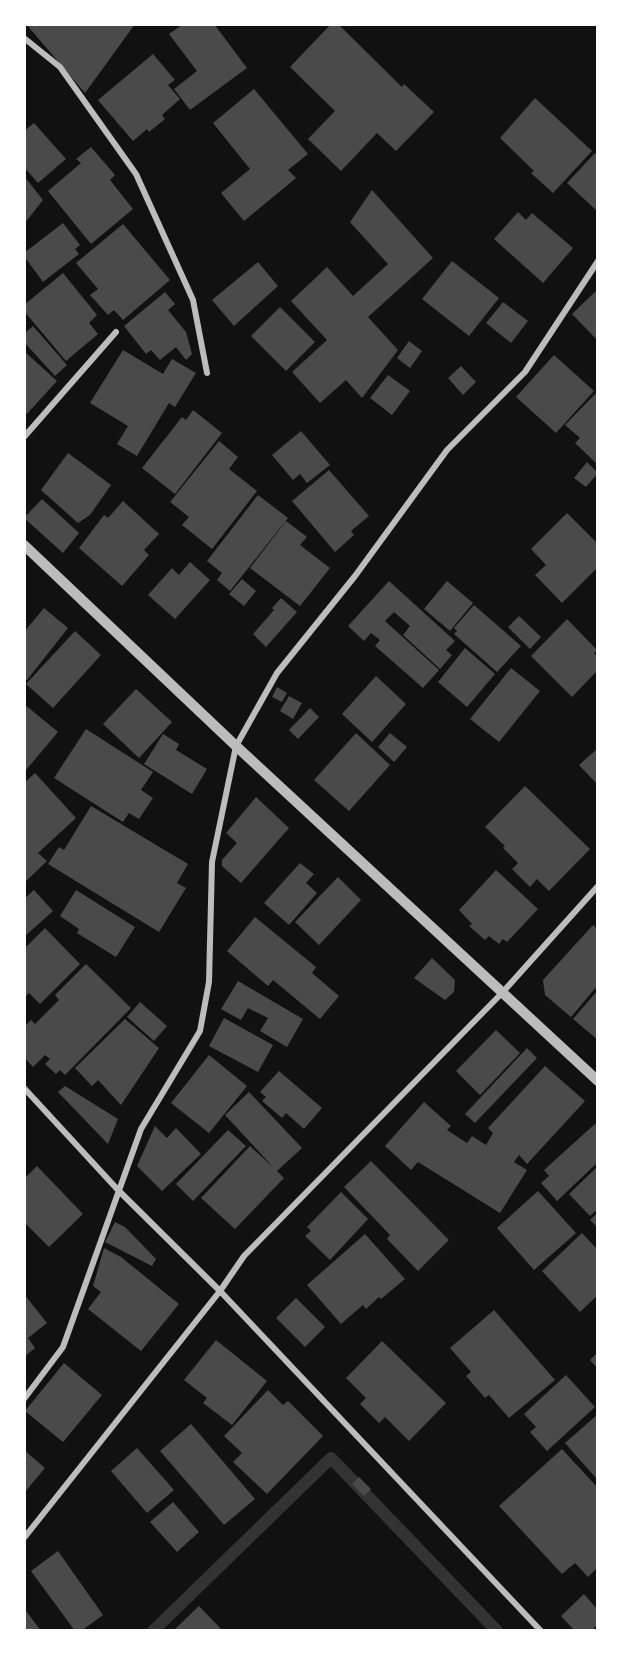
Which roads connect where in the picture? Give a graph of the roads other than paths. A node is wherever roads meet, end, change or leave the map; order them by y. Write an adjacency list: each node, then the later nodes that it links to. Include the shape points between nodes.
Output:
1 (24, 38): 4 (street, via 60,67 136,174 193,300)
2 (598, 261): 7 (street, via 525,372 447,450 355,576 277,673)
3 (116, 332): 5 (street)
4 (207, 373)
5 (24, 437)
6 (24, 545): 7 (street)
7 (236, 746): 9 (street); 12 (street, via 212,862 209,982 200,1031 141,1129)
8 (598, 886): 9 (street)
9 (502, 993): 10 (street); 13 (street, via 244,1256)
10 (598, 1081)
11 (24, 1089): 12 (street)
12 (118, 1190): 13 (street); 14 (street, via 63,1347)
13 (220, 1291): 15 (street); 16 (street)
14 (24, 1399)
15 (24, 1538)
16 (541, 1631)

